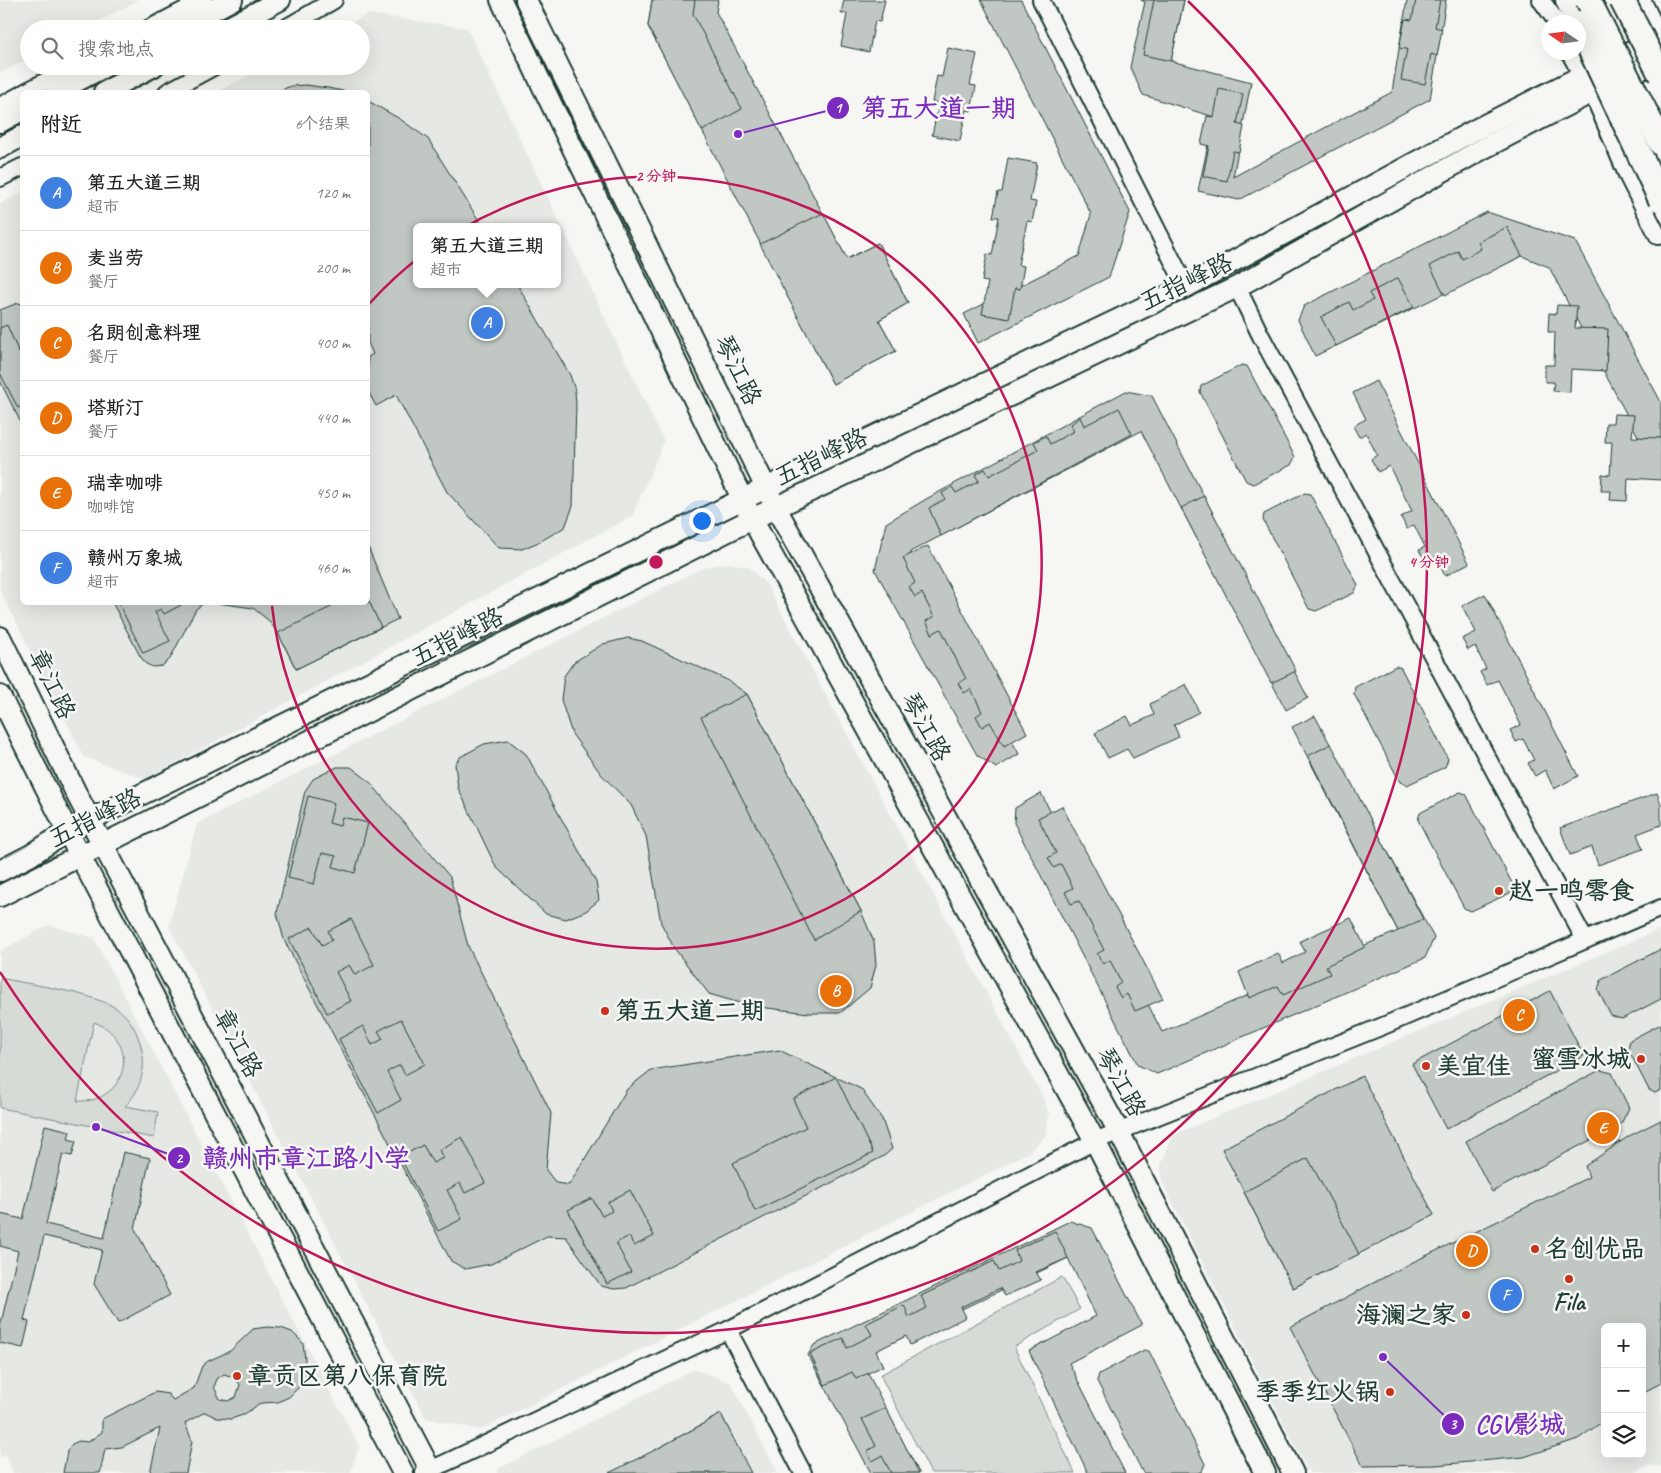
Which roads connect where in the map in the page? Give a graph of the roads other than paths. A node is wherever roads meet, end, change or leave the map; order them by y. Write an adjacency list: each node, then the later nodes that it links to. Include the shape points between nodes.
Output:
1 (204, 0): 19 (street)
2 (232, 0): 20 (main road)
3 (280, 0): 21 (main road)
4 (334, 0): 22 (street)
5 (501, 0): 53 (main road, 琴江路)
6 (526, 0): 52 (main road, 琴江路)
7 (1041, 0): 50 (street)
8 (1540, 0): 15 (street); 16 (street)
9 (1557, 0): 17 (main road)
10 (1568, 0): 18 (highway)
11 (1588, 0): 44 (highway, bridge)
12 (1622, 0): 29 (highway, bridge)
13 (1640, 0): 23 (main road)
14 (1650, 0): 23 (street)
15 (1547, 15)
16 (1552, 15)
17 (1566, 15)
18 (1575, 15)
19 (165, 20)
20 (194, 20)
21 (242, 20)
22 (300, 20)
23 (1660, 38): 34 (main road, 五指峰路)
24 (1586, 40): 48 (highway, bridge)
25 (1586, 58): 34 (main road)
26 (1576, 60): 34 (street)
27 (1584, 60): 34 (street)
28 (1661, 60): 34 (main road, 五指峰路)
29 (1661, 74)
30 (58, 75): 35 (street)
31 (89, 75): 36 (main road)
32 (137, 75): 37 (main road)
33 (199, 75): 38 (street)
34 (1594, 80): 48 (main road); 49 (street); 50 (main road, 五指峰路, via 1475,130); 51 (main road, 五指峰路, via 1484,148)
35 (30, 90)
36 (60, 90)
37 (108, 90)
38 (171, 90)
39 (20, 95): 40 (street)
40 (0, 106)
41 (20, 111): 42 (main road)
42 (0, 122)
43 (20, 137): 45 (main road)
44 (1661, 143)
45 (0, 148)
46 (20, 168): 47 (street)
47 (0, 178)
48 (1661, 200)
49 (1659, 239)
50 (1186, 287): 52 (main road, 五指峰路)
51 (1238, 287): 54 (main road, 五指峰路); 65 (street, via 1270,353)
52 (766, 488): 53 (main road, 五指峰路); 54 (main road, 琴江路)
53 (743, 499): 55 (main road, 琴江路); 58 (main road, 五指峰路)
54 (776, 508): 55 (main road, 五指峰路); 66 (main road, 琴江路)
55 (752, 519): 60 (main road, 五指峰路); 67 (main road, 琴江路)
56 (0, 637): 58 (main road, 章江路)
57 (0, 696): 59 (main road, 章江路)
58 (91, 820): 59 (main road, 五指峰路); 60 (main road, 章江路)
59 (69, 830): 61 (main road, 章江路); 62 (main road, 五指峰路)
60 (104, 844): 61 (main road, 五指峰路); 69 (main road, 章江路)
61 (80, 856): 63 (main road, 五指峰路); 70 (main road, 章江路)
62 (0, 871)
63 (0, 896)
64 (1661, 908): 65 (street)
65 (1585, 940): 66 (street, via 1383,1026)
66 (1119, 1132): 67 (street); 73 (main road, 琴江路)
67 (1095, 1141): 68 (street); 72 (main road, 琴江路)
68 (728, 1330): 69 (street); 71 (street)
69 (429, 1472)
70 (403, 1473)
71 (803, 1473)
72 (1265, 1473)
73 (1293, 1473)

